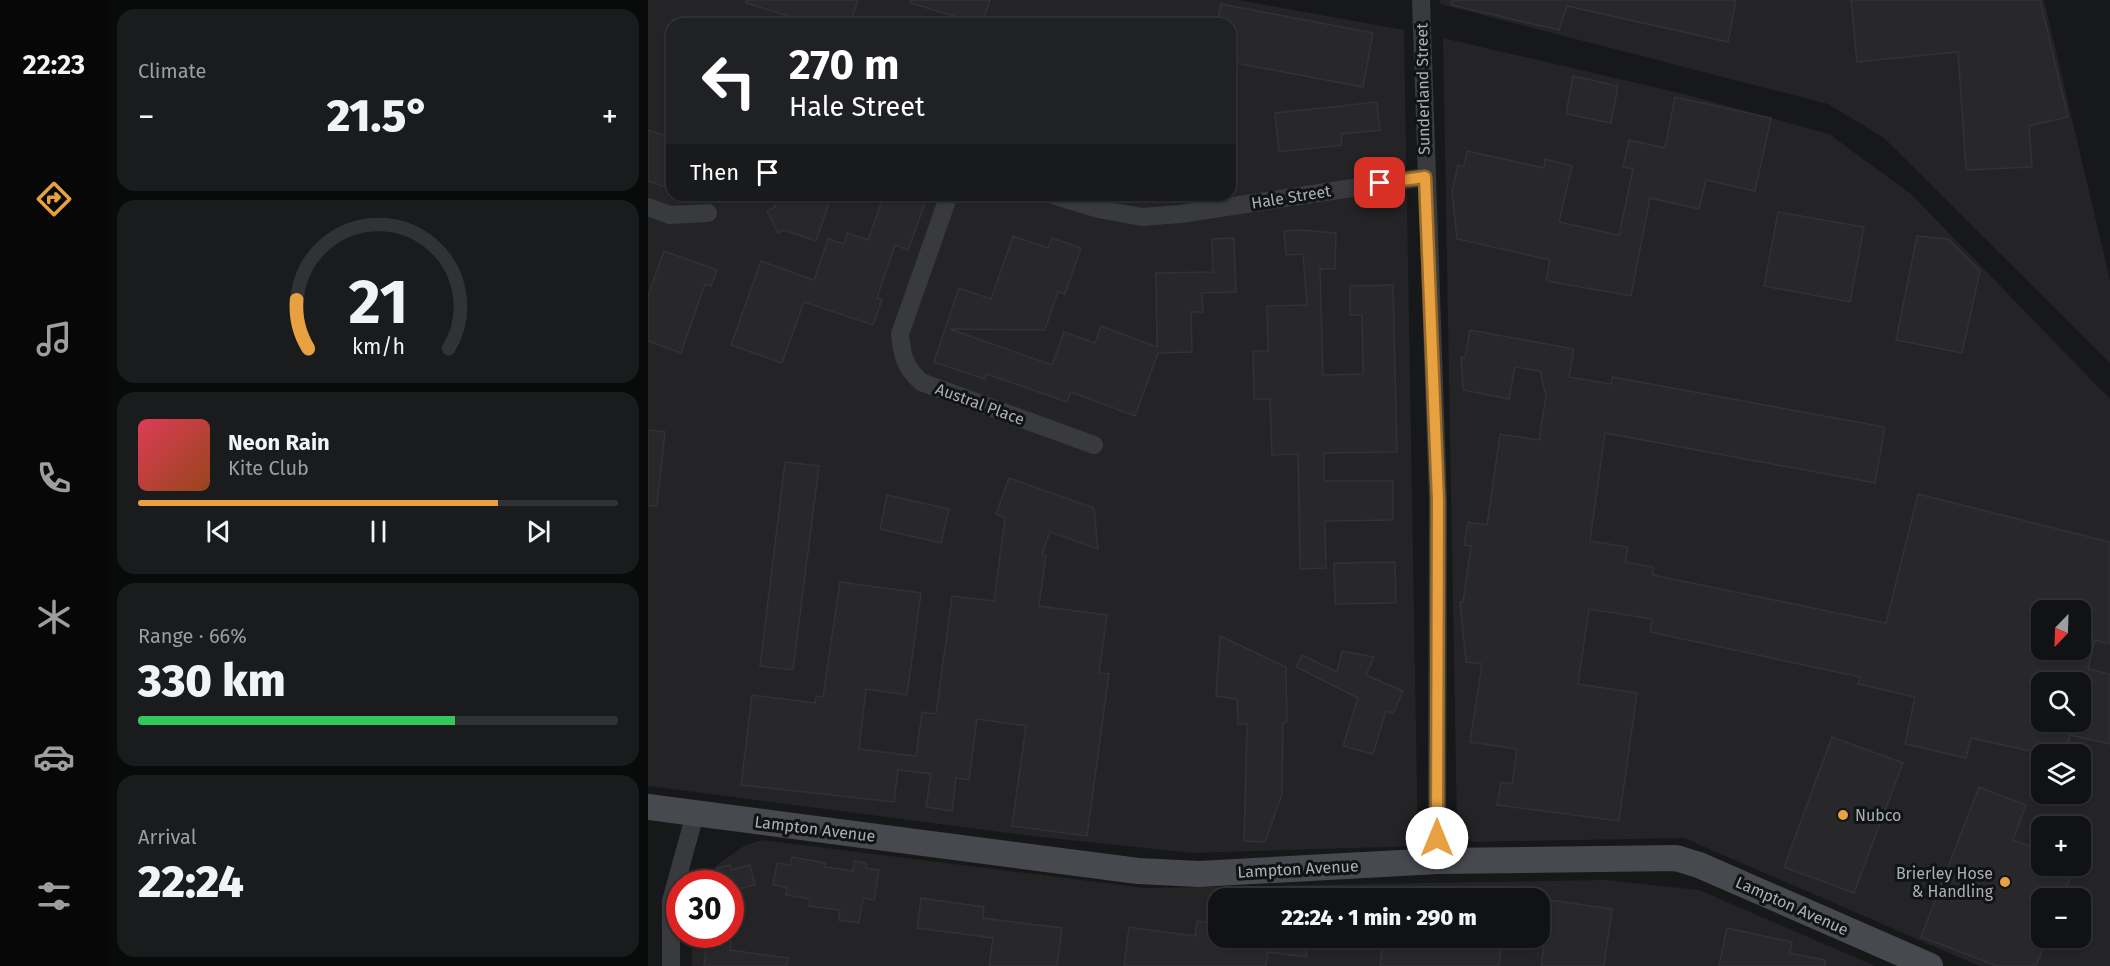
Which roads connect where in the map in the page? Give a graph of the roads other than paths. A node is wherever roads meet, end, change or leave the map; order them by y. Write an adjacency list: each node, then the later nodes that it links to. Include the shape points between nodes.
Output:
1 (1421, 0): 2 (street, Sunderland Street)
2 (1425, 177): 4 (street, Hale Street, via 1142,217); 10 (street, Sunderland Street, via 1438,500)
3 (947, 201): 7 (street, Austral Place, via 900,334 907,369 921,382)
4 (1072, 201)
5 (648, 207): 6 (street, via 670,215)
6 (708, 213)
7 (1094, 445)
8 (648, 807): 9 (street, Lampton Avenue)
9 (695, 814): 10 (street, Lampton Avenue, via 1138,871 1199,874); 11 (street, via 671,901)
10 (1437, 861): 12 (street, Lampton Avenue, via 1676,858)
11 (671, 966)
12 (1930, 966)

